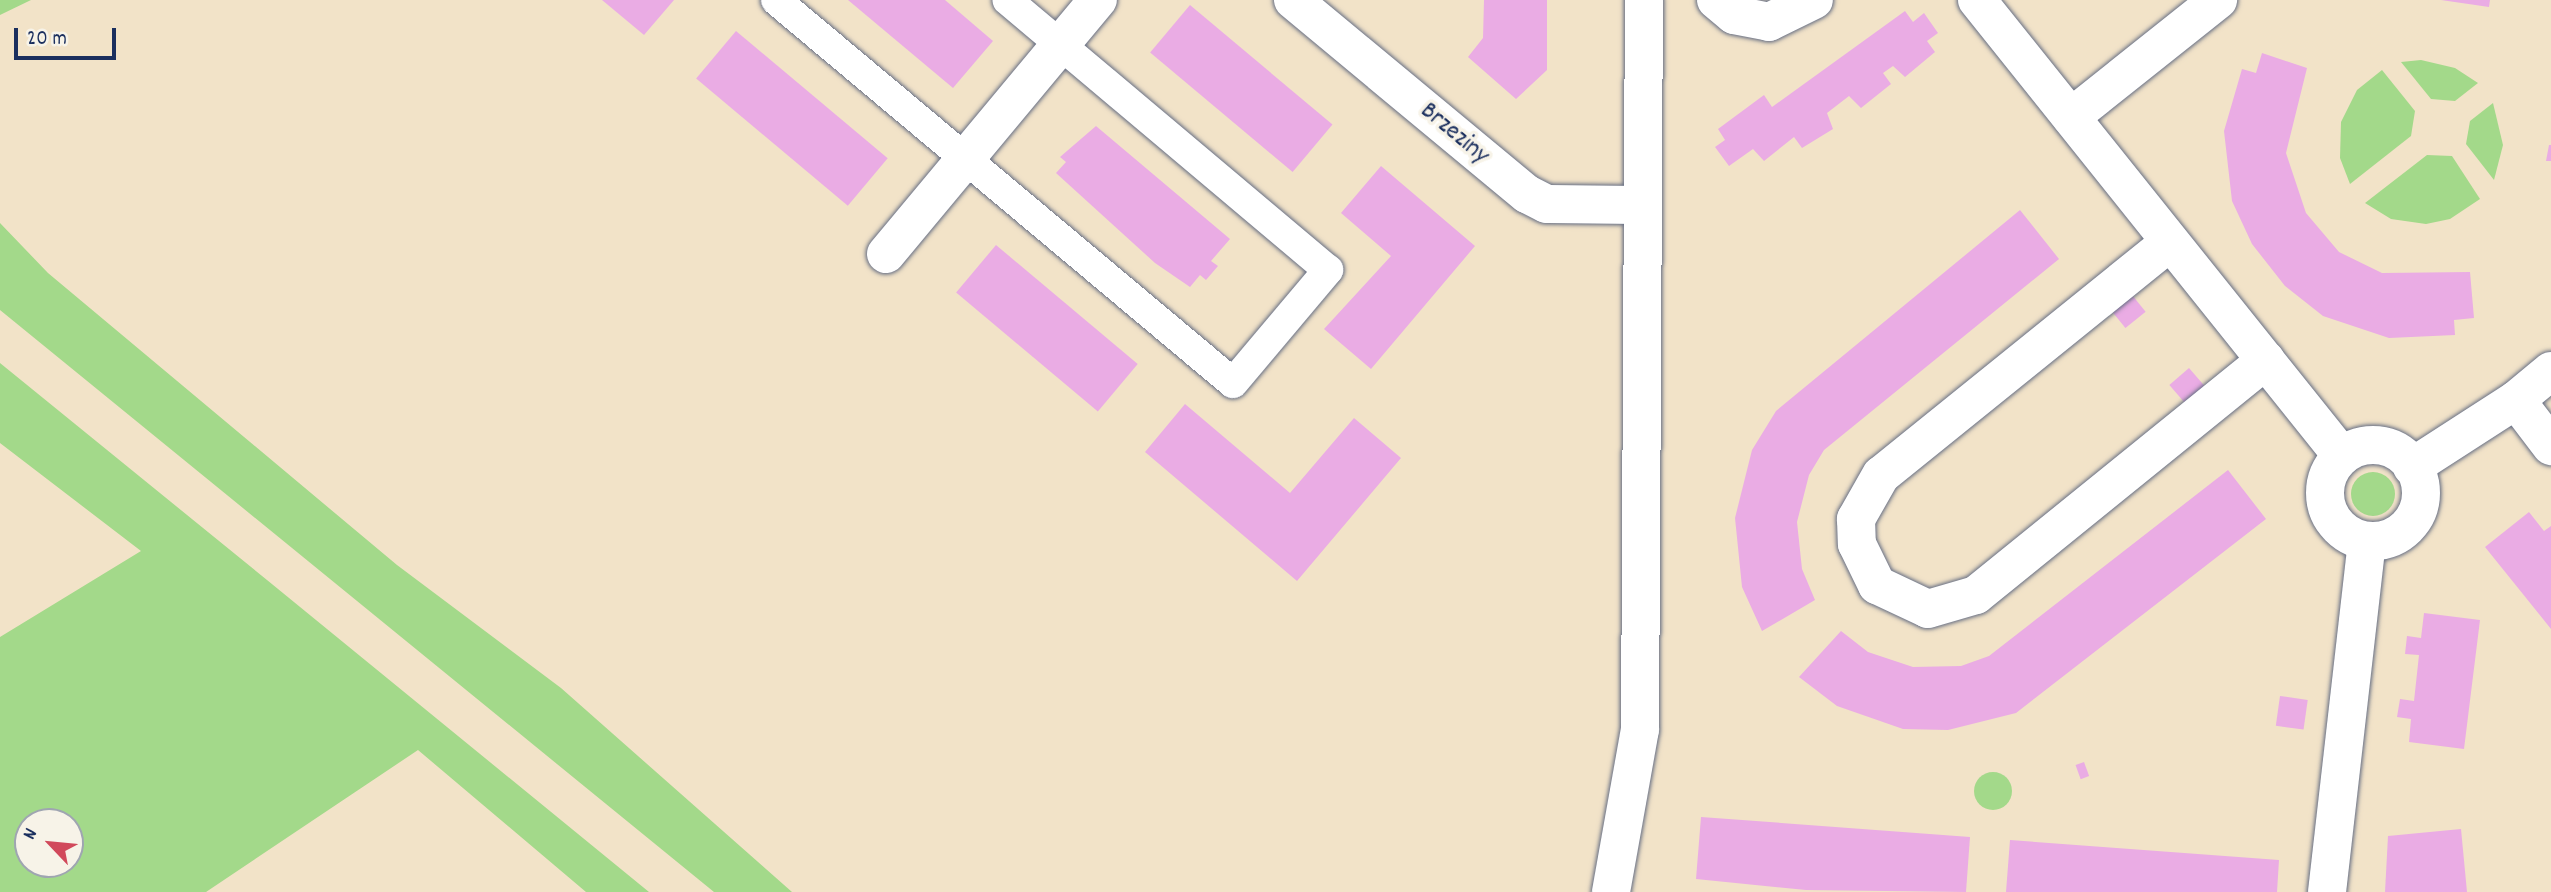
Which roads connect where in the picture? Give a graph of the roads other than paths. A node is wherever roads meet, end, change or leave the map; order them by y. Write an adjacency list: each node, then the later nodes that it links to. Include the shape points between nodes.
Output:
1 (776, 0): 12 (street)
2 (1007, 0): 10 (street)
3 (1098, 0): 10 (street)
4 (1293, 0): 13 (street, Brzeziny, via 1527,194 1547,204)
5 (1644, 0): 13 (street)
6 (1716, 0): 7 (street, via 1734,15 1769,22)
7 (1814, 0)
8 (1977, 0): 11 (street)
9 (2218, 0): 11 (street)
10 (1060, 45): 12 (street); 12 (street, via 1328,270 1233,383)
11 (2071, 117): 14 (street)
12 (965, 158): 15 (street)
13 (1640, 205): 23 (street, via 1640,730)
14 (2170, 242): 16 (street); 16 (street, via 1881,475 1856,519 1857,544 1877,585 1928,609 1976,595)
15 (886, 254)
16 (2266, 360): 20 (street)
17 (2551, 371): 18 (street)
18 (2516, 400): 19 (street); 21 (street)
19 (2551, 446)
20 (2342, 456): 21 (street, via 2379,446); 22 (street, via 2326,484 2329,515 2339,528)
21 (2412, 467): 22 (street, via 2420,492 2413,518 2394,537)
22 (2367, 541): 24 (street)
23 (1611, 892)
24 (2327, 892)

